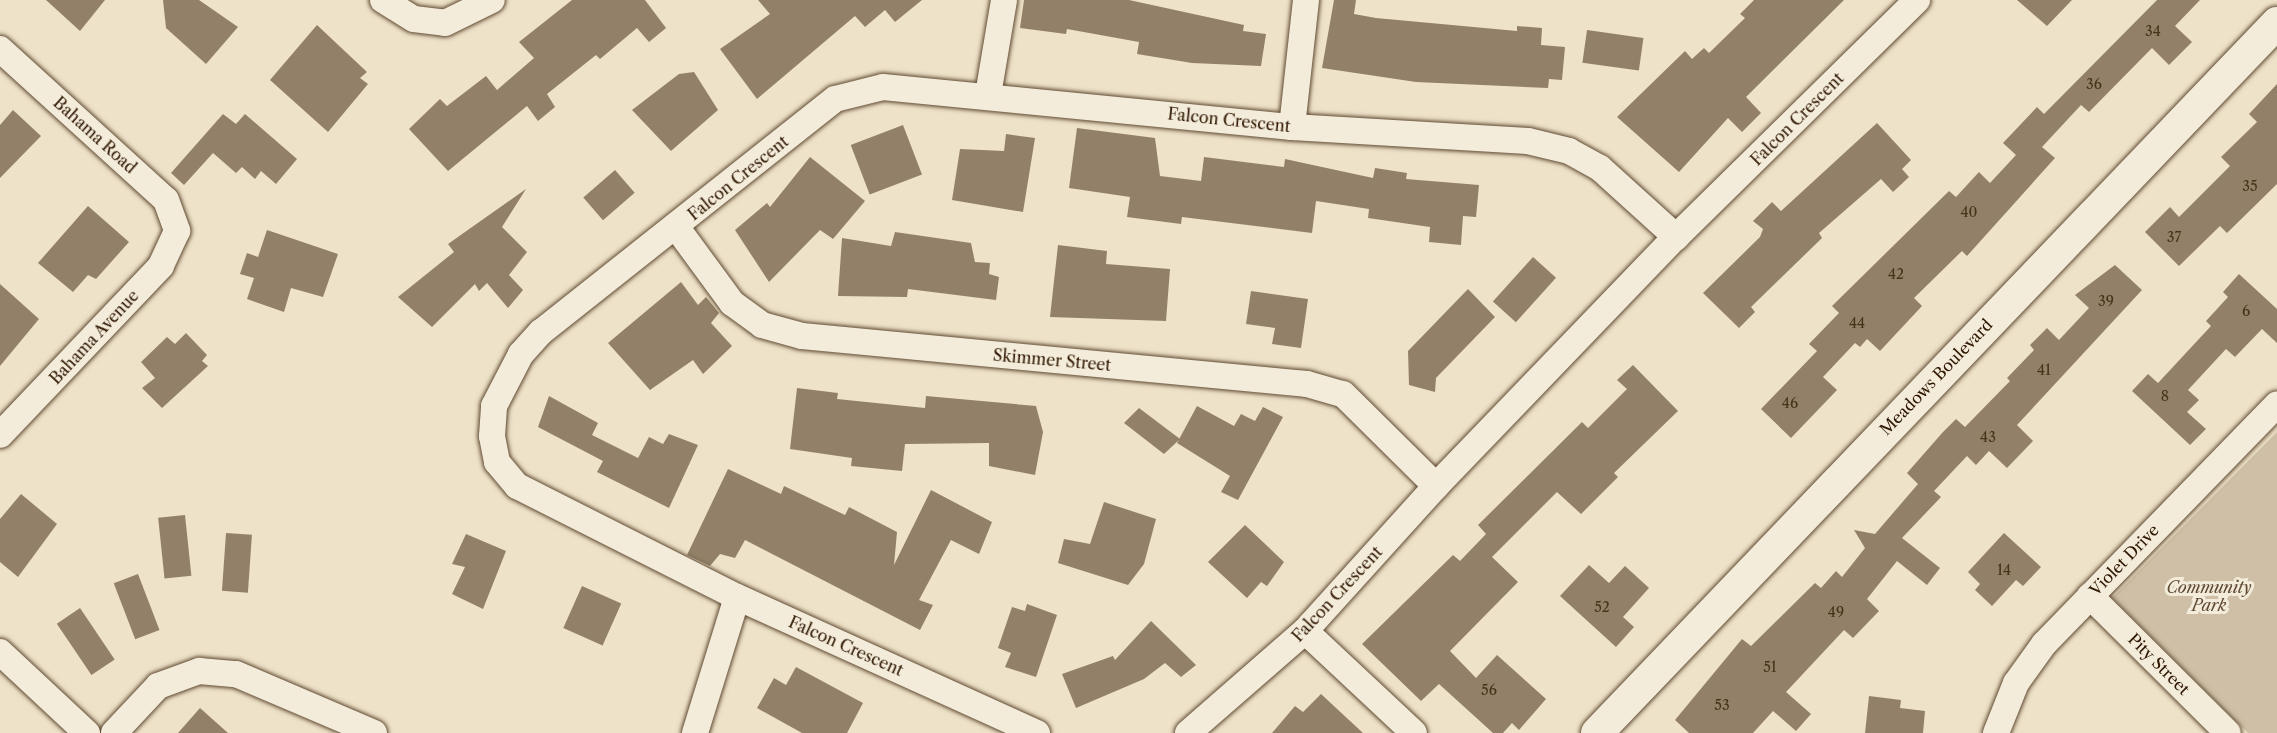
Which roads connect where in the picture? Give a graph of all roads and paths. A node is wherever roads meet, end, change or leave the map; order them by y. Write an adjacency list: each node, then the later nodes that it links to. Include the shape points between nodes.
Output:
1 (383, 0): 2 (street, via 414,19 445,23)
2 (492, 0)
3 (1004, 0): 8 (street)
4 (1306, 0): 9 (street)
5 (1917, 0): 12 (street, Falcon Crescent)
6 (2277, 23): 27 (street, Meadows Boulevard)
7 (0, 49): 11 (street, Bahama Road, via 166,200)
8 (988, 95): 9 (street, Falcon Crescent); 10 (street, Falcon Crescent, via 883,87 836,99)
9 (1292, 127): 12 (street, Falcon Crescent, via 1528,141 1569,151 1600,168)
10 (677, 228): 15 (street, Skimmer Street, via 732,303 762,325 802,336 1307,384 1343,394); 17 (street, Falcon Crescent, via 541,332 521,354 494,406 492,436 497,462 517,486)
11 (177, 231): 14 (street, Bahama Avenue, via 161,266)
12 (1676, 237): 15 (street, Falcon Crescent)
13 (2277, 404): 16 (street, Violet Drive)
14 (0, 435)
15 (1436, 486): 18 (street, Falcon Crescent)
16 (2090, 596): 28 (street, Violet Drive, via 2028,665); 29 (street, Pity Street)
17 (737, 597): 23 (street); 24 (street, Falcon Crescent)
18 (1305, 631): 25 (street, Falcon Crescent); 26 (street)
19 (0, 652): 20 (street)
20 (87, 733)
21 (114, 733): 22 (street, via 158,686 199,671 236,674)
22 (374, 733)
23 (695, 733)
24 (1037, 733)
25 (1188, 733)
26 (1413, 733)
27 (1597, 733)
28 (1996, 733)
29 (2228, 733)

